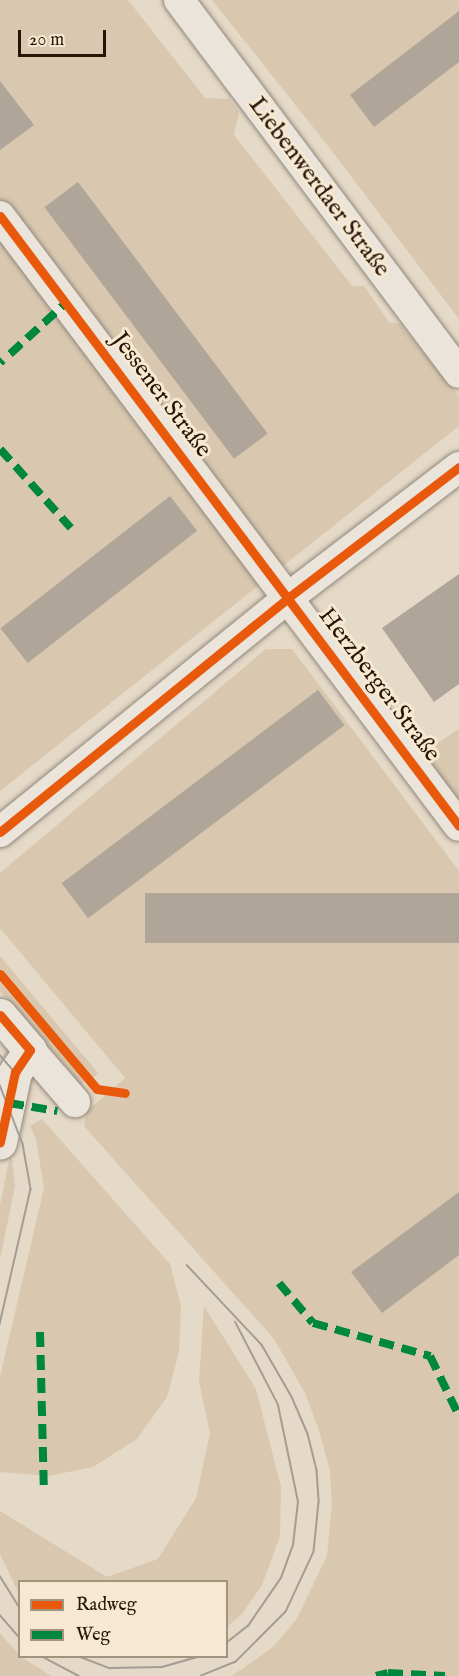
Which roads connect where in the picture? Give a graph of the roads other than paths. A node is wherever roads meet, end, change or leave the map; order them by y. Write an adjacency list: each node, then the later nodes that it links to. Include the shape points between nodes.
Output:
1 (179, 0): 3 (street, Liebenwerdaer Straße)
2 (0, 216): 5 (street, Jessener Straße)
3 (459, 373)
4 (459, 467): 5 (street)
5 (289, 597): 6 (street, Herzberger Straße); 7 (street)
6 (459, 826)
7 (0, 832)
8 (0, 1015): 9 (street)
9 (30, 1050): 10 (street); 11 (street, via 15,1072)
10 (75, 1102)
11 (0, 1142)

